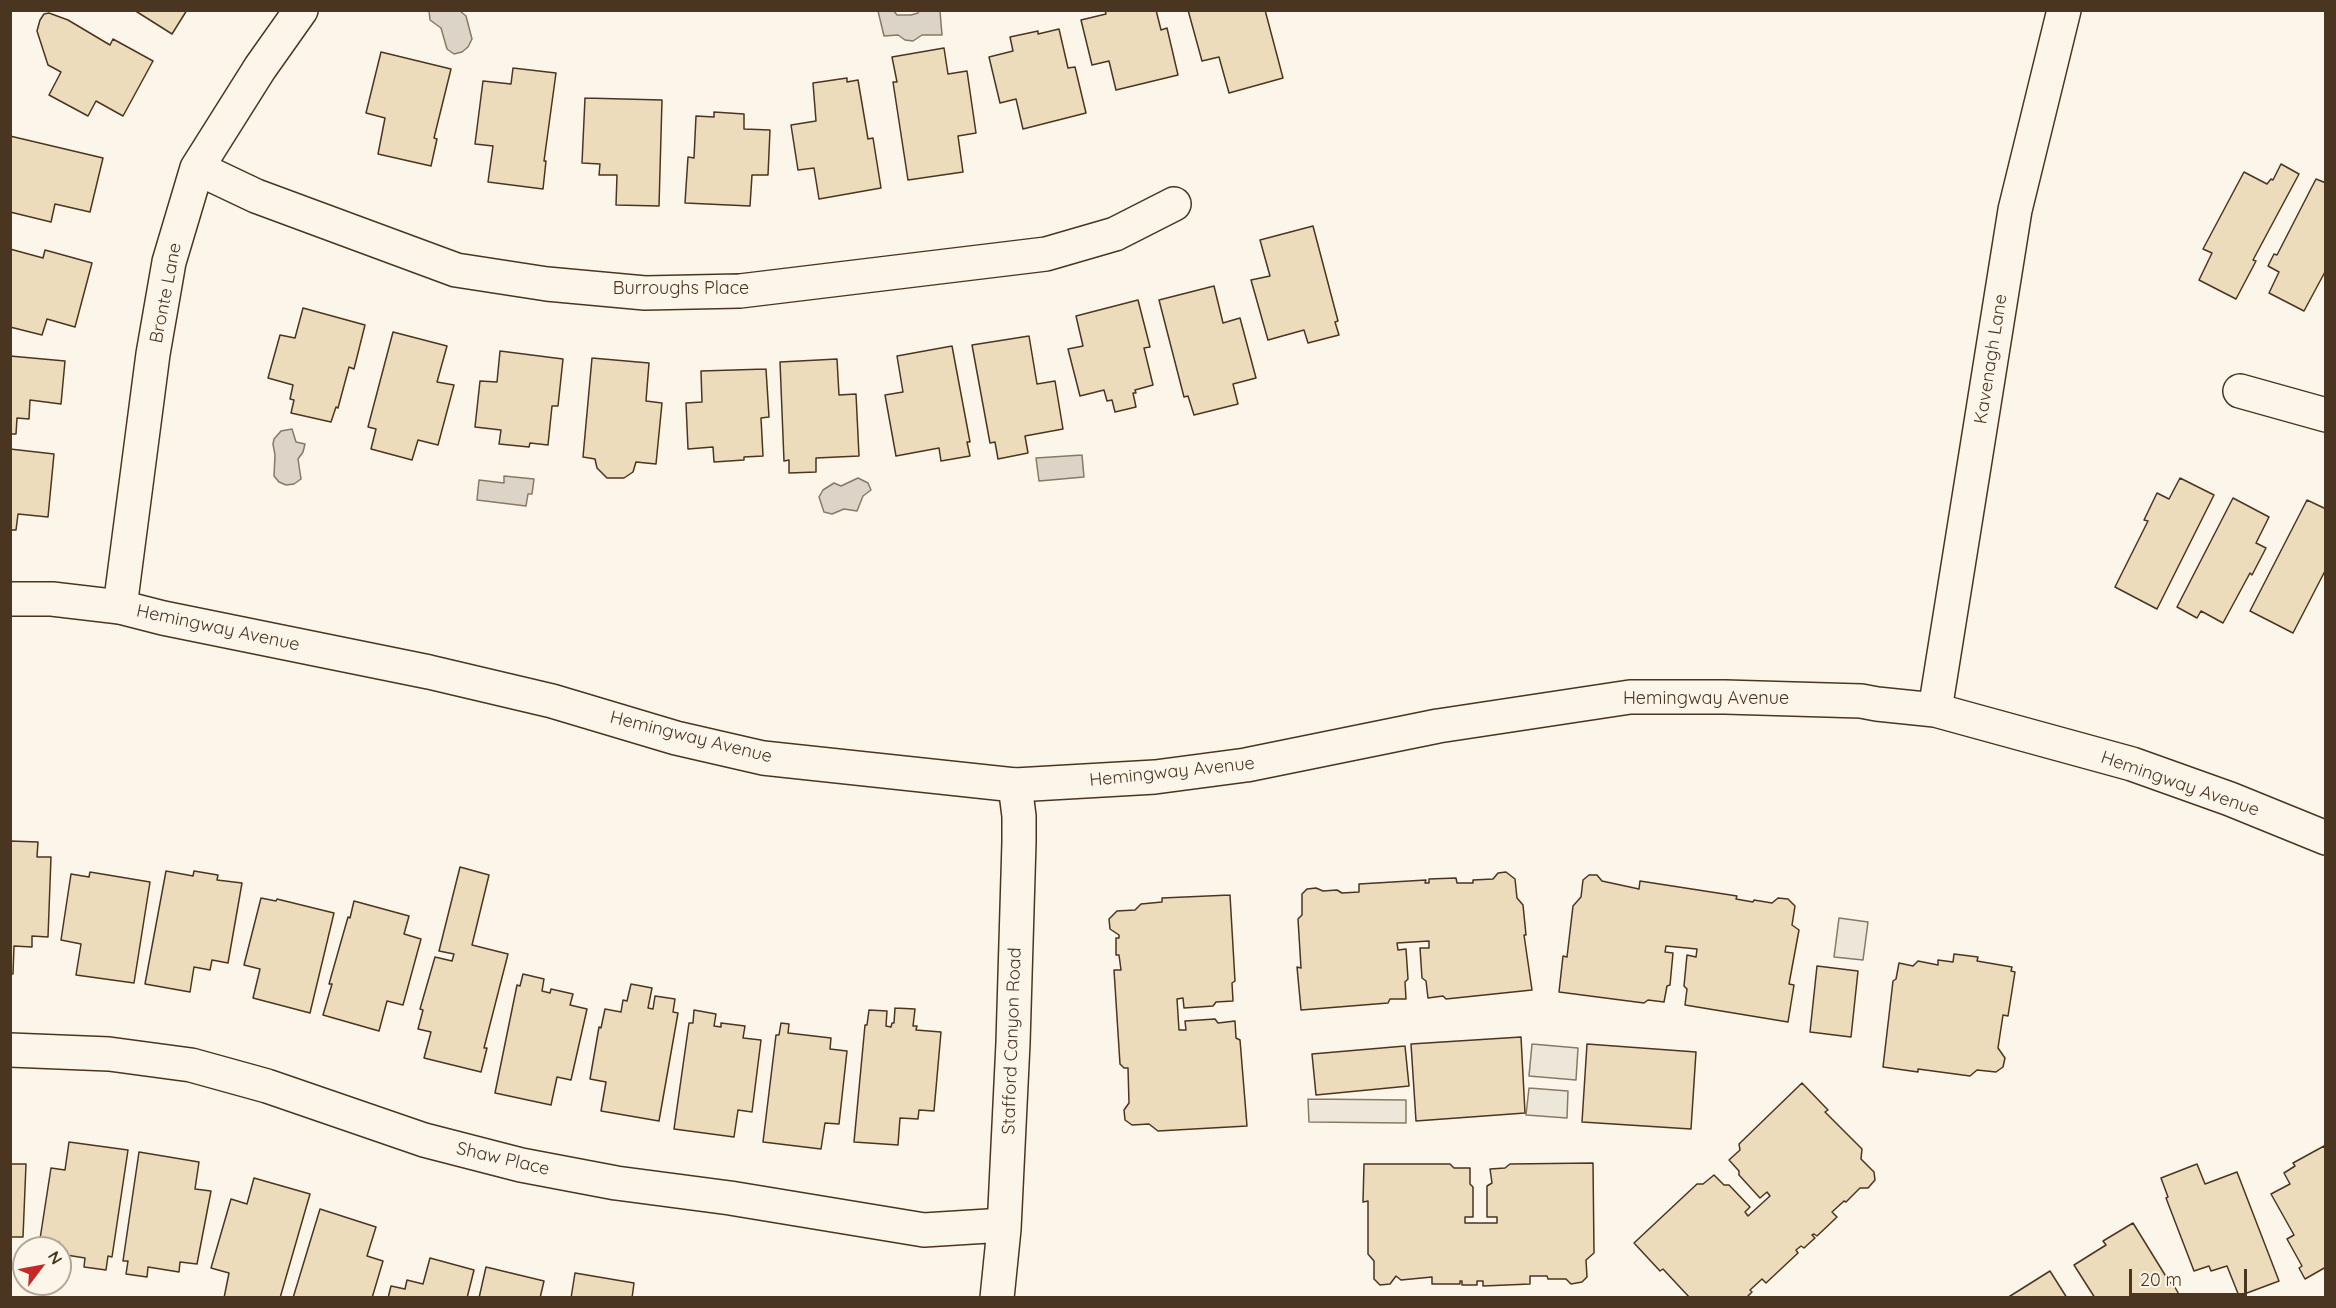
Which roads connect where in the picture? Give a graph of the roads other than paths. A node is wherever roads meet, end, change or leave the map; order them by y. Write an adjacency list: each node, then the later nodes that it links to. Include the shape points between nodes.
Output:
1 (301, 10): 3 (street, Bronte Lane)
2 (2064, 10): 9 (street, Kavenagh Lane, via 2015,210)
3 (197, 168): 4 (street, Burroughs Place, via 256,196 456,270 645,293 740,291 1046,254 1115,234); 8 (street, Bronte Lane, via 169,262)
4 (1174, 204)
5 (2240, 391): 6 (street)
6 (2325, 416)
7 (10, 599): 8 (street, Hemingway Avenue, via 52,599)
8 (120, 607): 10 (street, Hemingway Avenue, via 429,672 763,758)
9 (1935, 710): 10 (street, Hemingway Avenue, via 1861,700 1630,697 1438,726 1235,766 1155,777); 11 (street, Hemingway Avenue, via 2132,764)
10 (1015, 785): 13 (street, Stafford Canyon Road, via 1019,842)
11 (2325, 838)
12 (10, 1050): 13 (street, Shaw Place, via 109,1054 191,1065 267,1086 424,1140 521,1165 616,1183 924,1230)
13 (1004, 1225): 14 (street, Stafford Canyon Road)
14 (997, 1298)

